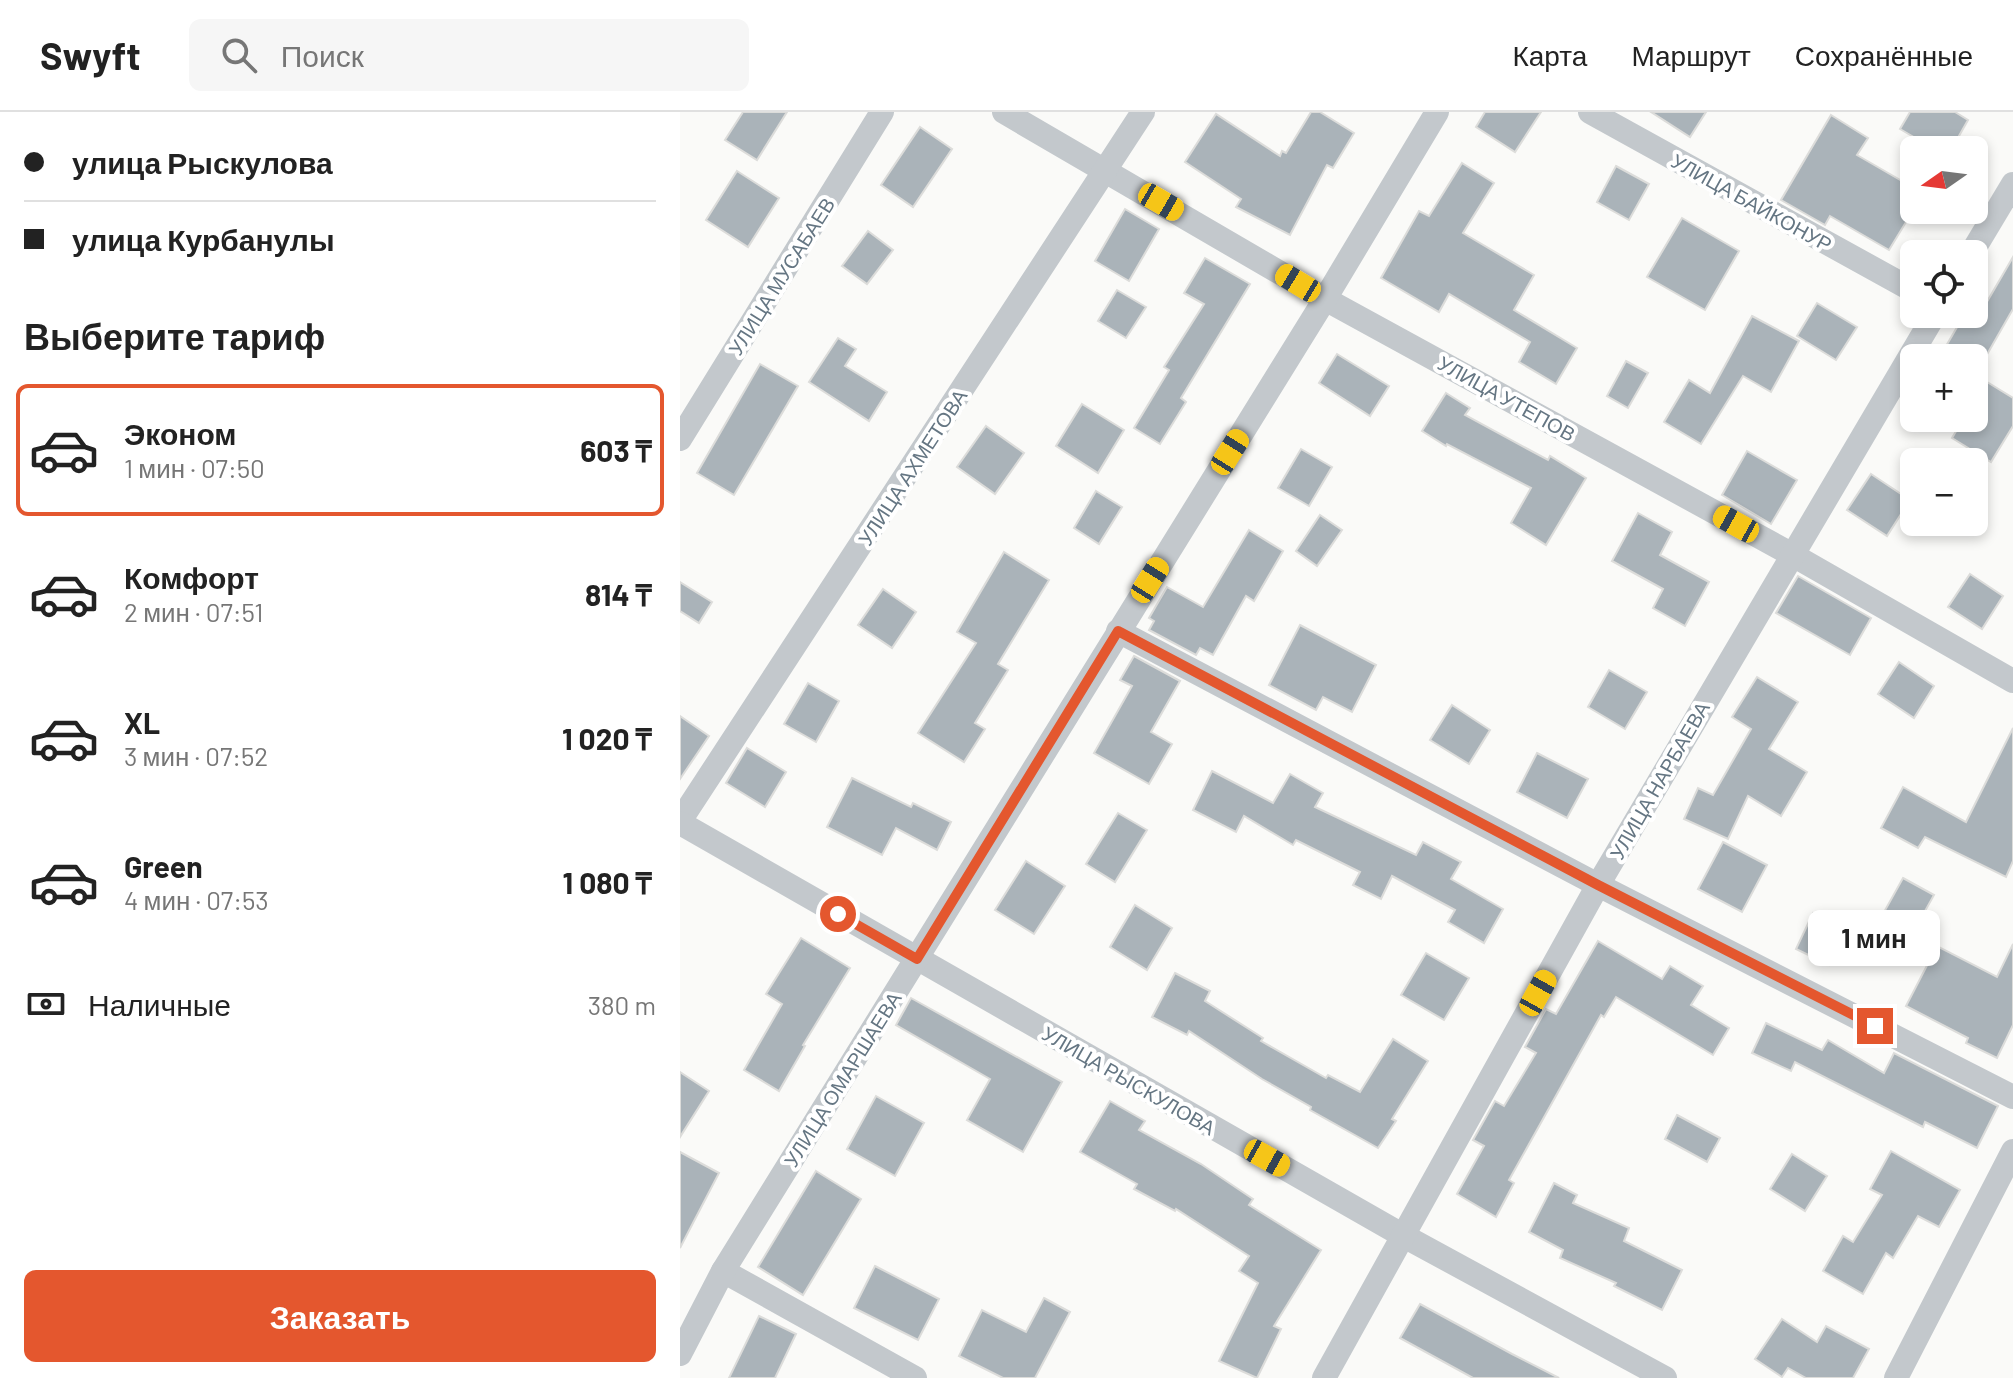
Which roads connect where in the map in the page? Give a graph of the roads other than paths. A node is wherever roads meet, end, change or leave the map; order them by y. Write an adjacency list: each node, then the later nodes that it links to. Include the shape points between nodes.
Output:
1 (882, 112): 12 (street, УЛИЦА МУСАБАЕВ)
2 (1004, 112): 6 (street, УЛИЦА УТЕПОВ)
3 (1143, 112): 6 (street, УЛИЦА АХМЕТОВА)
4 (1437, 112): 10 (street, УЛИЦА ОМАРШАЕВА)
5 (1590, 112): 9 (street, УЛИЦА БАЙКОНУР)
6 (1107, 170): 10 (street, УЛИЦА УТЕПОВ); 16 (street, УЛИЦА АХМЕТОВА)
7 (2013, 184): 8 (street)
8 (1979, 240)
9 (1900, 283)
10 (1325, 299): 13 (street, УЛИЦА УТЕПОВ); 14 (street, УЛИЦА ОМАРШАЕВА)
11 (1927, 328): 13 (street, УЛИЦА НАРБАЕВА)
12 (680, 439)
13 (1791, 554): 15 (street, УЛИЦА УТЕПОВ); 17 (street, УЛИЦА НАРБАЕВА)
14 (1118, 631): 17 (street); 18 (street, УЛИЦА ОМАРШАЕВА)
15 (2013, 681)
16 (680, 822): 18 (street, УЛИЦА РЫСКУЛОВА)
17 (1598, 885): 19 (street); 21 (street, УЛИЦА НАРБАЕВА)
18 (917, 959): 21 (street, УЛИЦА РЫСКУЛОВА); 22 (street, УЛИЦА ОМАРШАЕВА)
19 (2013, 1097)
20 (2013, 1151): 27 (street)
21 (1402, 1235): 25 (street, УЛИЦА НАРБАЕВА); 26 (street, УЛИЦА РЫСКУЛОВА)
22 (723, 1271): 23 (street, УЛИЦА ОМАРШАЕВА); 24 (street)
23 (680, 1354)
24 (915, 1378)
25 (1324, 1378)
26 (1665, 1378)
27 (1896, 1378)

